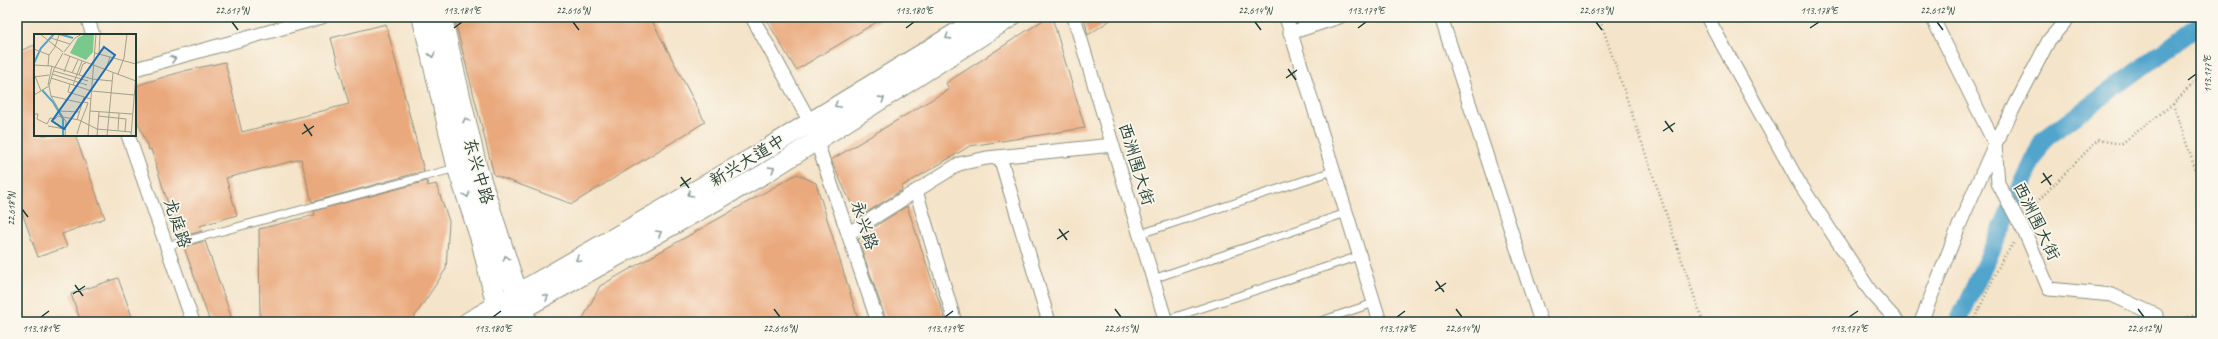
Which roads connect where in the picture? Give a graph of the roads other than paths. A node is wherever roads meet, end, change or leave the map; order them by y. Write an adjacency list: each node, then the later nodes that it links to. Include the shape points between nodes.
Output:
1 (87, 17): 16 (street)
2 (322, 17): 17 (street, one-way to 2)
3 (423, 17): 24 (main road, 东兴中路, one-way to 24)
4 (442, 17): 34 (main road, 东兴中路, one-way to 4, via 476,167)
5 (752, 17): 18 (street, 永兴路)
6 (982, 17): 18 (main road, 新兴大道中, one-way to 18)
7 (1011, 17): 20 (main road, 新兴大道中, one-way to 7)
8 (1074, 17): 22 (street, 西洲围大街)
9 (1286, 17): 15 (street)
10 (1339, 17): 15 (street)
11 (1441, 17): 44 (street)
12 (1707, 17): 45 (street, via 1798,181 1871,292)
13 (1932, 17): 21 (street, 西洲围大街)
14 (2069, 17): 21 (street, via 2049,40)
15 (1290, 32): 25 (street)
16 (93, 34)
17 (136, 69)
18 (810, 122): 20 (street, 永兴路); 34 (main road, 新兴大道中, one-way to 34)
19 (128, 136): 30 (street, 龙庭路)
20 (817, 140): 28 (street, 永兴路); 34 (main road, 新兴大道中, one-way to 20, via 764,174)
21 (1995, 144): 46 (street); 47 (street, 西洲围大街, via 1998,183 2027,237 2049,289 2112,295 2156,315)
22 (1113, 145): 23 (street); 29 (street, 西洲围大街)
23 (1000, 157): 26 (street, via 959,164); 41 (street)
24 (458, 168): 30 (lane); 35 (main road, 东兴中路, one-way to 35, via 482,241)
25 (1333, 171): 27 (street); 29 (lane)
26 (916, 191): 28 (street); 40 (street)
27 (1346, 214): 31 (street); 32 (lane)
28 (849, 233): 39 (street, 永兴路)
29 (1140, 234): 32 (street, 西洲围大街)
30 (167, 246): 37 (street, 龙庭路)
31 (1359, 256): 33 (street); 36 (lane)
32 (1153, 279): 36 (street, 西洲围大街)
33 (1374, 303): 42 (lane); 43 (street)
34 (522, 309): 35 (main road, 新兴大道中)
35 (500, 318): 38 (main road, 新兴大道中)
36 (1166, 321)
37 (193, 322)
38 (468, 322)
39 (878, 322)
40 (955, 322)
41 (1049, 322)
42 (1318, 322)
43 (1380, 322)
44 (1541, 322)
45 (1898, 322)
46 (1921, 322)
47 (2156, 322)

